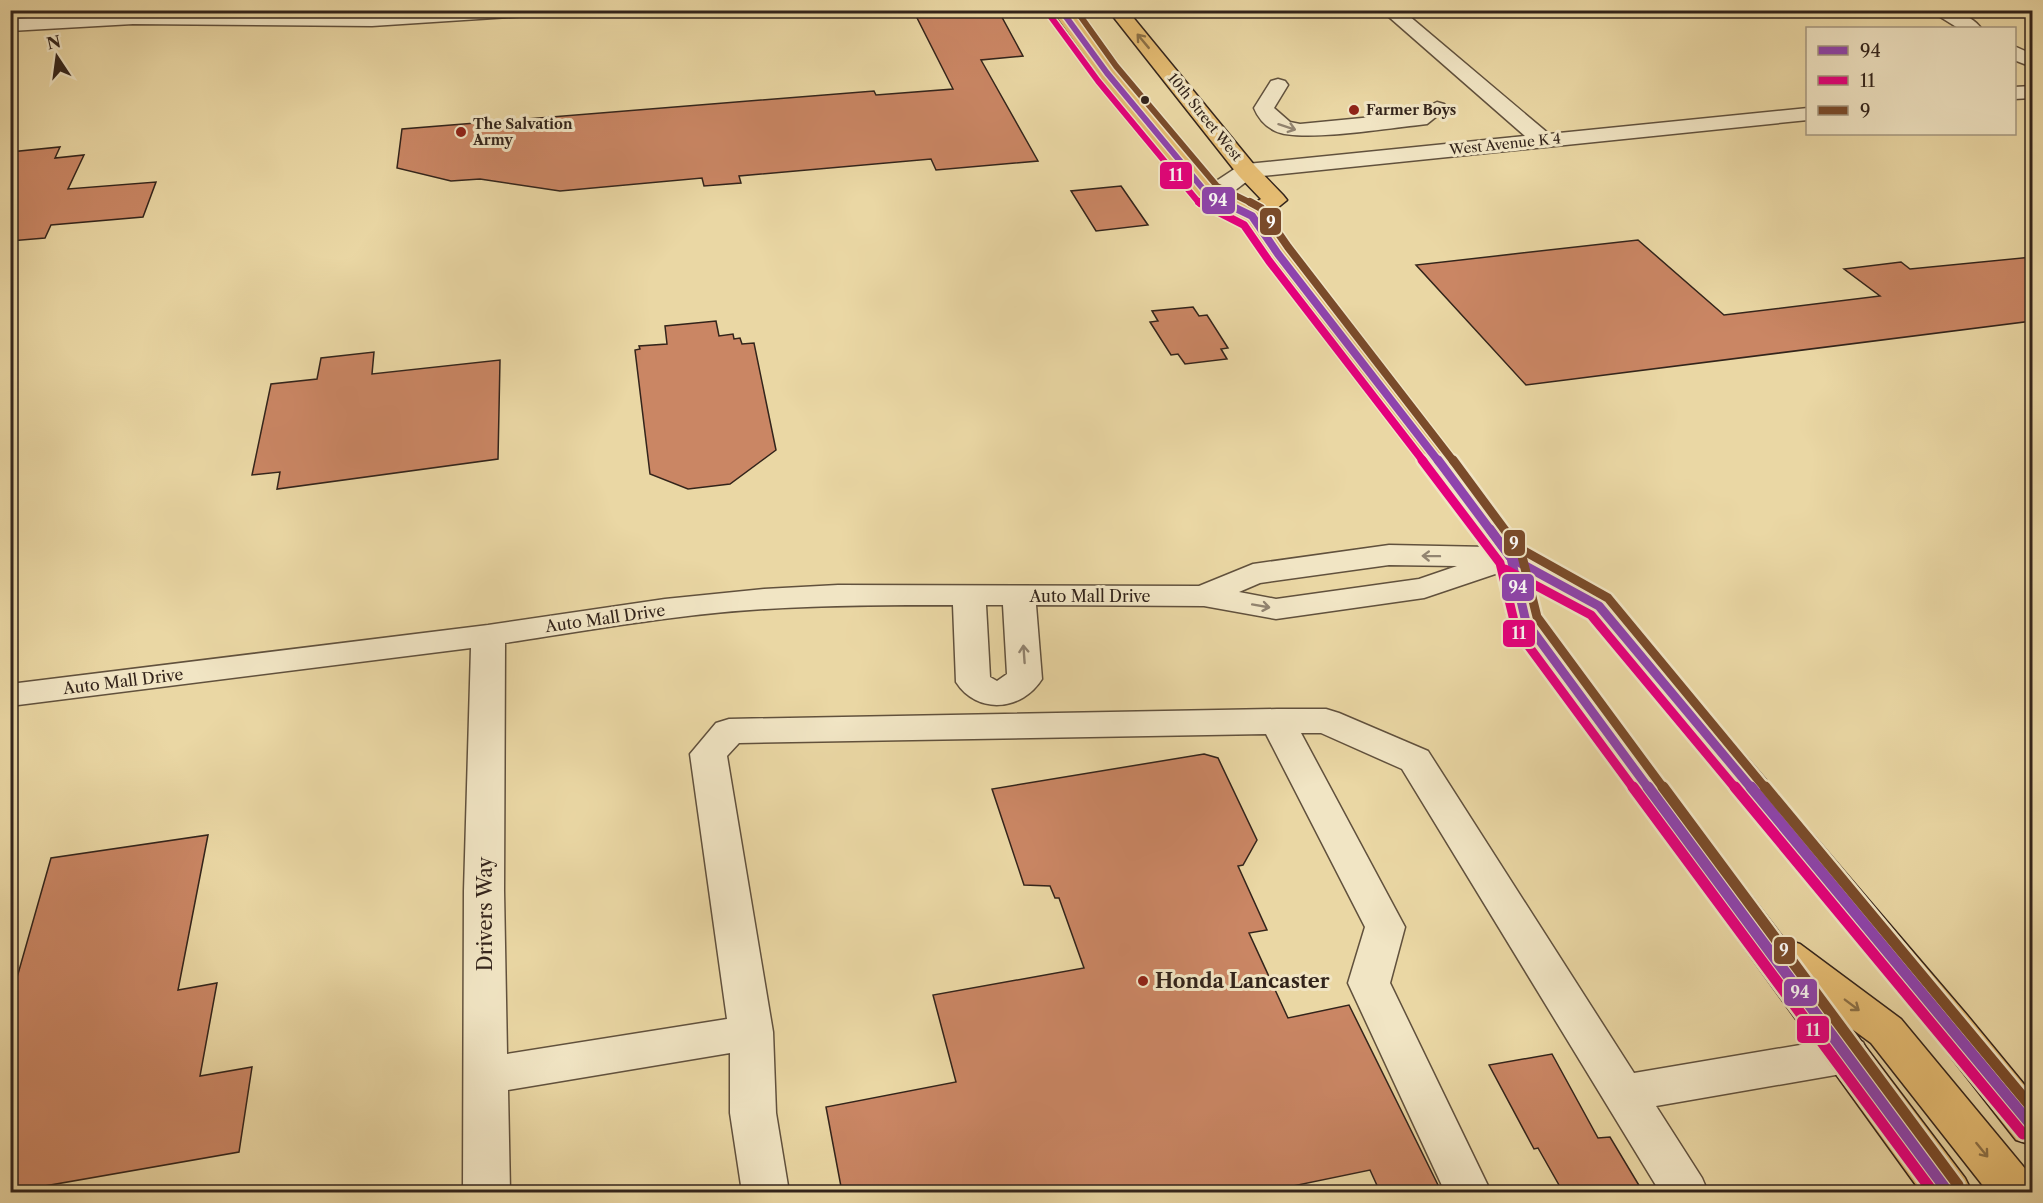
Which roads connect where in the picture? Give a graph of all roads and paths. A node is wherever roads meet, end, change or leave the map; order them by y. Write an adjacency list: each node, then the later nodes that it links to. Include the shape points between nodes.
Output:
1 (527, 10): 6 (street, via 372,20 133,18)
2 (1061, 10): 9 (main road)
3 (1117, 10): 17 (main road, 10th Street West, one-way to 3)
4 (1390, 10): 16 (street)
5 (1938, 10): 7 (street)
6 (10, 25)
7 (1969, 27)
8 (2016, 53): 10 (street)
9 (1094, 55): 17 (main road, via 1131,72 1201,153); 18 (main road)
10 (2032, 62)
11 (1278, 85): 14 (street, one-way to 14, via 1264,108 1272,120 1288,129 1419,119)
12 (2032, 92): 13 (street)
13 (2016, 93)
14 (1437, 108)
15 (1806, 114): 16 (street, West Avenue K 4)
16 (1544, 141): 17 (street, West Avenue K 4)
17 (1247, 171): 18 (street, West Avenue K 4); 19 (main road, 10th Street West, via 1275,200)
18 (1209, 196): 19 (main road)
19 (1251, 216): 20 (main road)
20 (1511, 558): 22 (street, Auto Mall Drive, via 1424,588 1275,609 1204,596); 27 (main road, via 1526,622); 32 (main road, via 1599,606)
21 (969, 595): 22 (street, Auto Mall Drive); 23 (street, Auto Mall Drive, via 764,599); 25 (street, via 973,682)
22 (1019, 595): 25 (street, one-way to 22, via 1025,679)
23 (488, 635): 24 (street, Auto Mall Drive); 30 (street, Drivers Way)
24 (10, 695)
25 (997, 710): 26 (street); 28 (street, via 729,731 708,754)
26 (1277, 721): 31 (street, via 1326,721 1415,760); 35 (street, via 1385,927 1369,983)
27 (1755, 932): 29 (main road); 38 (main road, one-way to 38, via 1886,1031)
28 (751, 1032): 30 (street); 34 (street, via 753,1113)
29 (1847, 1055): 31 (street); 37 (main road)
30 (486, 1076): 33 (street, Drivers Way)
31 (1623, 1093): 36 (street)
32 (2032, 1126)
33 (486, 1192)
34 (766, 1192)
35 (1468, 1192)
36 (1685, 1192)
37 (1948, 1192)
38 (2016, 1192)

